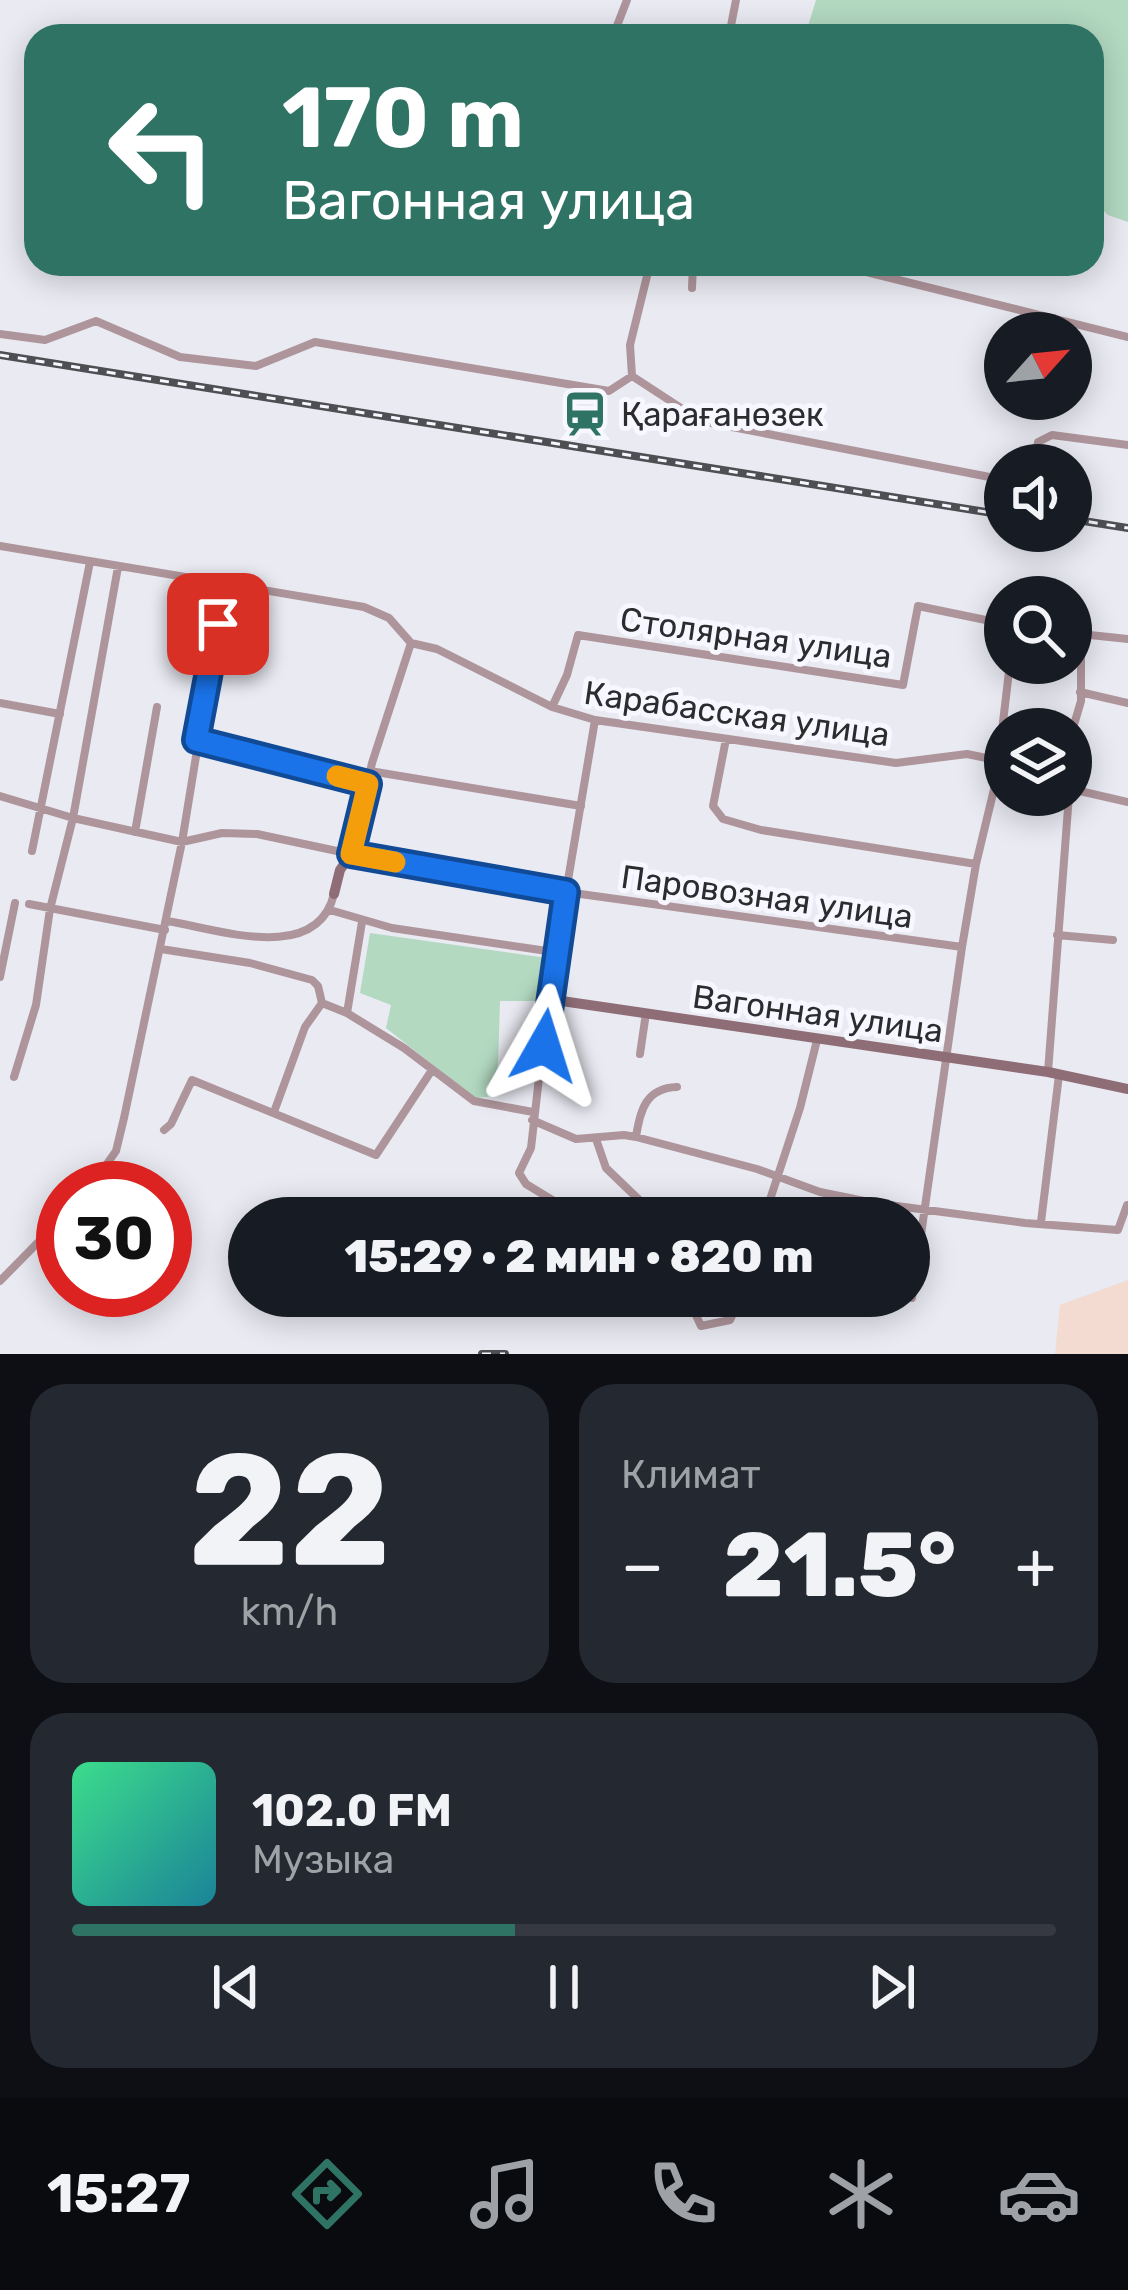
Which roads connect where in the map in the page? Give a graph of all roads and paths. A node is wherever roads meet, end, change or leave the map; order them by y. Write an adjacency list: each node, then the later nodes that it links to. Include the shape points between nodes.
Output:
1 (647, 276): 7 (street, via 630,345)
2 (692, 276): 4 (street)
3 (882, 276): 6 (street)
4 (692, 288)
5 (0, 334): 7 (street, via 45,340 96,321 180,357 256,366 315,342 609,392)
6 (1128, 337)
7 (632, 376): 10 (street, via 701,421)
8 (1038, 444): 9 (street, via 1052,435)
9 (1128, 445)
10 (984, 476)
11 (0, 546): 12 (street, Карабасская улица)
12 (90, 562): 13 (street, Карабасская улица); 26 (street)
13 (118, 566): 14 (street, Карабасская улица); 40 (street)
14 (224, 585): 18 (street, Карабасская улица, via 364,608 389,618); 29 (street)
15 (984, 620): 24 (street, Столярная улица, via 918,606 903,685 578,635)
16 (1092, 635): 17 (street)
17 (1128, 639)
18 (411, 643): 24 (street, Карабасская улица); 31 (street)
19 (1080, 684): 20 (street)
20 (1080, 692): 22 (street); 25 (street)
21 (0, 703): 26 (street)
22 (1128, 703)
23 (158, 706): 41 (street)
24 (552, 707): 27 (street, Карабасская улица)
25 (1080, 708)
26 (60, 714): 37 (street)
27 (596, 720): 28 (street, Карабасская улица); 36 (street)
28 (726, 739): 30 (street, Карабасская улица, via 896,763); 45 (street, via 713,806 723,819)
29 (196, 740): 32 (street); 42 (street)
30 (984, 758)
31 (370, 771): 32 (street); 36 (street)
32 (368, 784): 44 (street)
33 (0, 796): 37 (street)
34 (1092, 796): 35 (street)
35 (1128, 802)
36 (580, 806): 46 (street)
37 (39, 807): 40 (street); 43 (street)
38 (989, 816): 45 (street)
39 (1068, 816): 54 (street)
40 (74, 818): 41 (street); 50 (street)
41 (135, 832): 42 (street)
42 (182, 842): 44 (street, via 257,834); 53 (street)
43 (32, 851)
44 (351, 854): 46 (street); 47 (street)
45 (976, 864): 56 (street)
46 (566, 892): 56 (street, Паровозная улица); 58 (street)
47 (334, 894): 51 (street)
48 (15, 903): 59 (street)
49 (29, 904): 50 (street)
50 (50, 909): 53 (street); 69 (street, via 36,1005)
51 (330, 910): 52 (street); 53 (street, via 304,933 282,939)
52 (362, 922): 58 (street); 62 (street)
53 (166, 926): 57 (street)
54 (1057, 935): 55 (street); 68 (street)
55 (1113, 940)
56 (962, 947): 66 (street)
57 (161, 949): 61 (street, via 312,980); 77 (street)
58 (554, 952): 60 (street)
59 (0, 977)
60 (548, 1000): 63 (street, Вагонная улица); 73 (street)
61 (322, 1003): 62 (street); 72 (street)
62 (347, 1013): 67 (street)
63 (646, 1013): 64 (street, Вагонная улица); 65 (street)
64 (817, 1040): 66 (street, Вагонная улица); 78 (street)
65 (640, 1054)
66 (946, 1058): 68 (street, Вагонная улица); 83 (street)
67 (431, 1070): 72 (street, via 376,1155); 73 (street, via 474,1101)
68 (1053, 1073): 71 (street, Вагонная улица); 86 (street)
69 (14, 1077)
70 (677, 1087): 75 (street, via 651,1093)
71 (1128, 1090)
72 (274, 1112): 74 (street, via 192,1080)
73 (532, 1116): 76 (street, via 559,1134); 79 (street, via 531,1148 519,1173)
74 (164, 1130)
75 (636, 1137): 76 (street); 78 (street)
76 (596, 1139): 80 (street, via 606,1168)
77 (109, 1161)
78 (776, 1177): 81 (street); 82 (street)
79 (547, 1197)
80 (636, 1197)
81 (770, 1197)
82 (849, 1197)
83 (927, 1197)
84 (1127, 1205): 86 (street, via 1118,1230)
85 (930, 1211): 86 (street)
86 (1040, 1222)
87 (36, 1244): 88 (street)
88 (0, 1281)
89 (696, 1317): 90 (street, via 700,1326)
90 (731, 1317)

